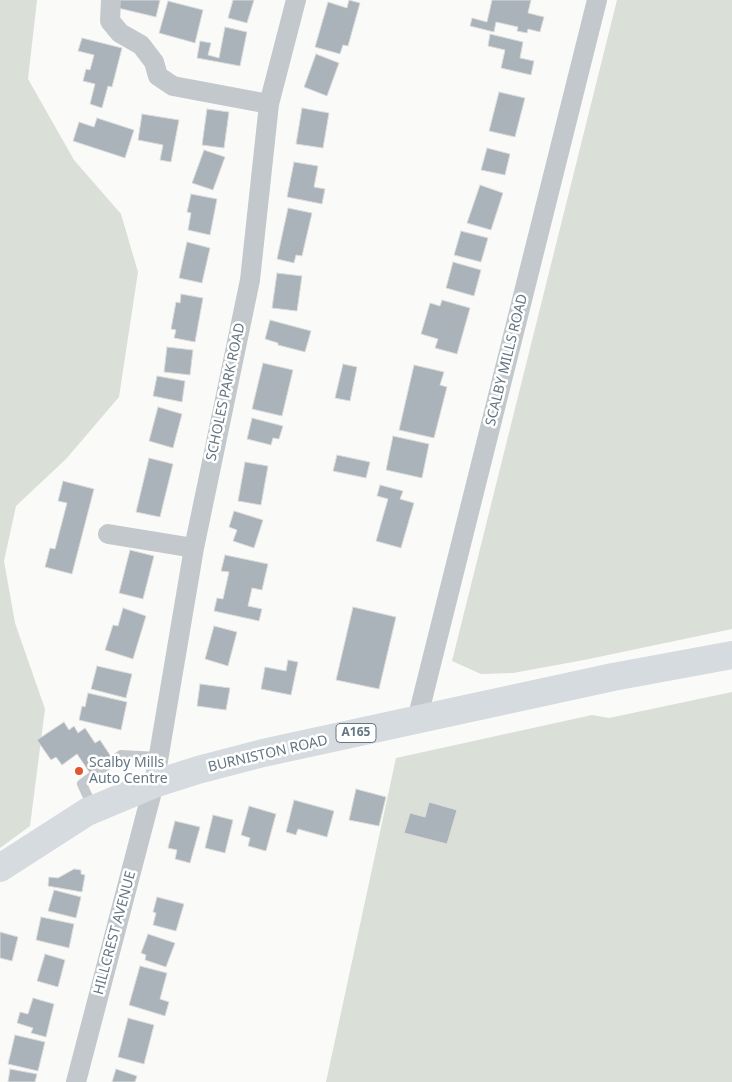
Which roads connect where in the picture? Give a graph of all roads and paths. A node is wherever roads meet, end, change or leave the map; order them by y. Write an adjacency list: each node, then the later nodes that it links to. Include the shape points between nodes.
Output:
1 (111, 0): 4 (street, via 110,21 120,33 141,45 154,62 158,76 173,86)
2 (296, 0): 4 (street, SCHOLES PARK ROAD)
3 (597, 0): 8 (street, SCALBY MILLS ROAD)
4 (269, 104): 6 (street, SCHOLES PARK ROAD, via 250,280)
5 (108, 534): 6 (street)
6 (194, 548): 9 (street, SCHOLES PARK ROAD)
7 (732, 655): 8 (main road, BURNISTON ROAD / A165)
8 (417, 720): 10 (main road, BURNISTON ROAD / A165, via 263,753)
9 (158, 757): 10 (street, SCHOLES PARK ROAD); 11 (lane, via 121,755 82,784)
10 (154, 784): 11 (main road, BURNISTON ROAD / A165); 13 (street, HILLCREST AVENUE)
11 (94, 809): 12 (main road, BURNISTON ROAD / A165)
12 (0, 868)
13 (76, 1082)

